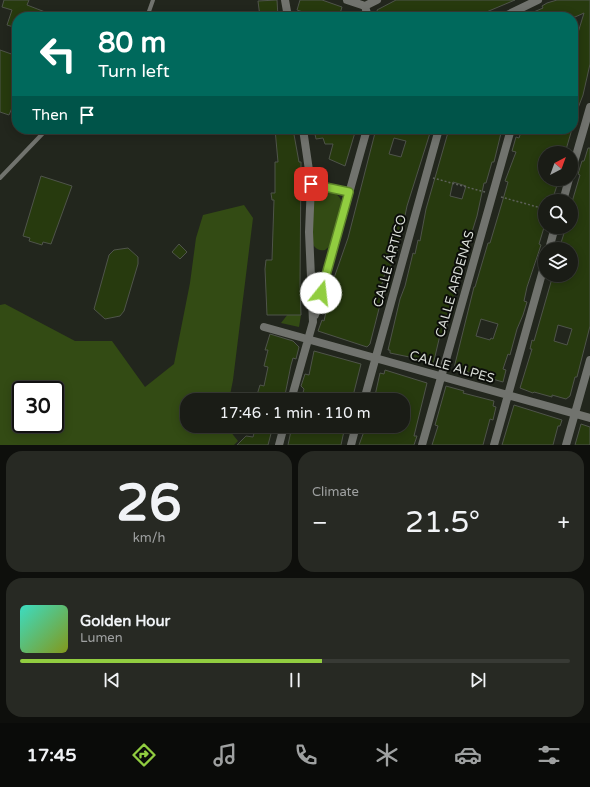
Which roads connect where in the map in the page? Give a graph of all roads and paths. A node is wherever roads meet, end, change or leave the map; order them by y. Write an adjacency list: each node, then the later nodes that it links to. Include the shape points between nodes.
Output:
1 (153, 0): 7 (lane)
2 (285, 0): 8 (street)
3 (347, 0): 6 (street)
4 (377, 0): 6 (street)
5 (538, 0): 10 (street)
6 (365, 6): 9 (street)
7 (149, 12)
8 (287, 12)
9 (367, 12)
10 (519, 12)
11 (590, 107): 12 (street)
12 (587, 126): 18 (street)
13 (42, 134): 19 (lane)
14 (304, 134): 20 (street)
15 (366, 134): 21 (street)
16 (438, 134): 26 (street, CALLE ÁRTICO)
17 (510, 134): 28 (street, CALLE ARDENAS)
18 (578, 152)
19 (0, 178)
20 (311, 184): 21 (street); 23 (street, via 308,232)
21 (349, 192): 23 (street)
22 (540, 282): 31 (street)
23 (313, 322): 25 (street)
24 (264, 327): 25 (street, CALLE ALPES)
25 (308, 338): 26 (street, CALLE ALPES); 29 (street)
26 (376, 358): 28 (street, CALLE ALPES); 30 (street, CALLE ÁRTICO)
27 (590, 360): 32 (street)
28 (441, 377): 31 (street, CALLE ALPES); 38 (street, CALLE ARDENAS)
29 (293, 393)
30 (366, 393)
31 (508, 396): 32 (street, CALLE ALPES); 39 (street)
32 (575, 414): 33 (street, CALLE ALPES); 40 (street)
33 (590, 418)
34 (282, 433): 36 (street)
35 (354, 433): 37 (street)
36 (279, 445)
37 (351, 445)
38 (422, 445)
39 (494, 445)
40 (566, 445)

